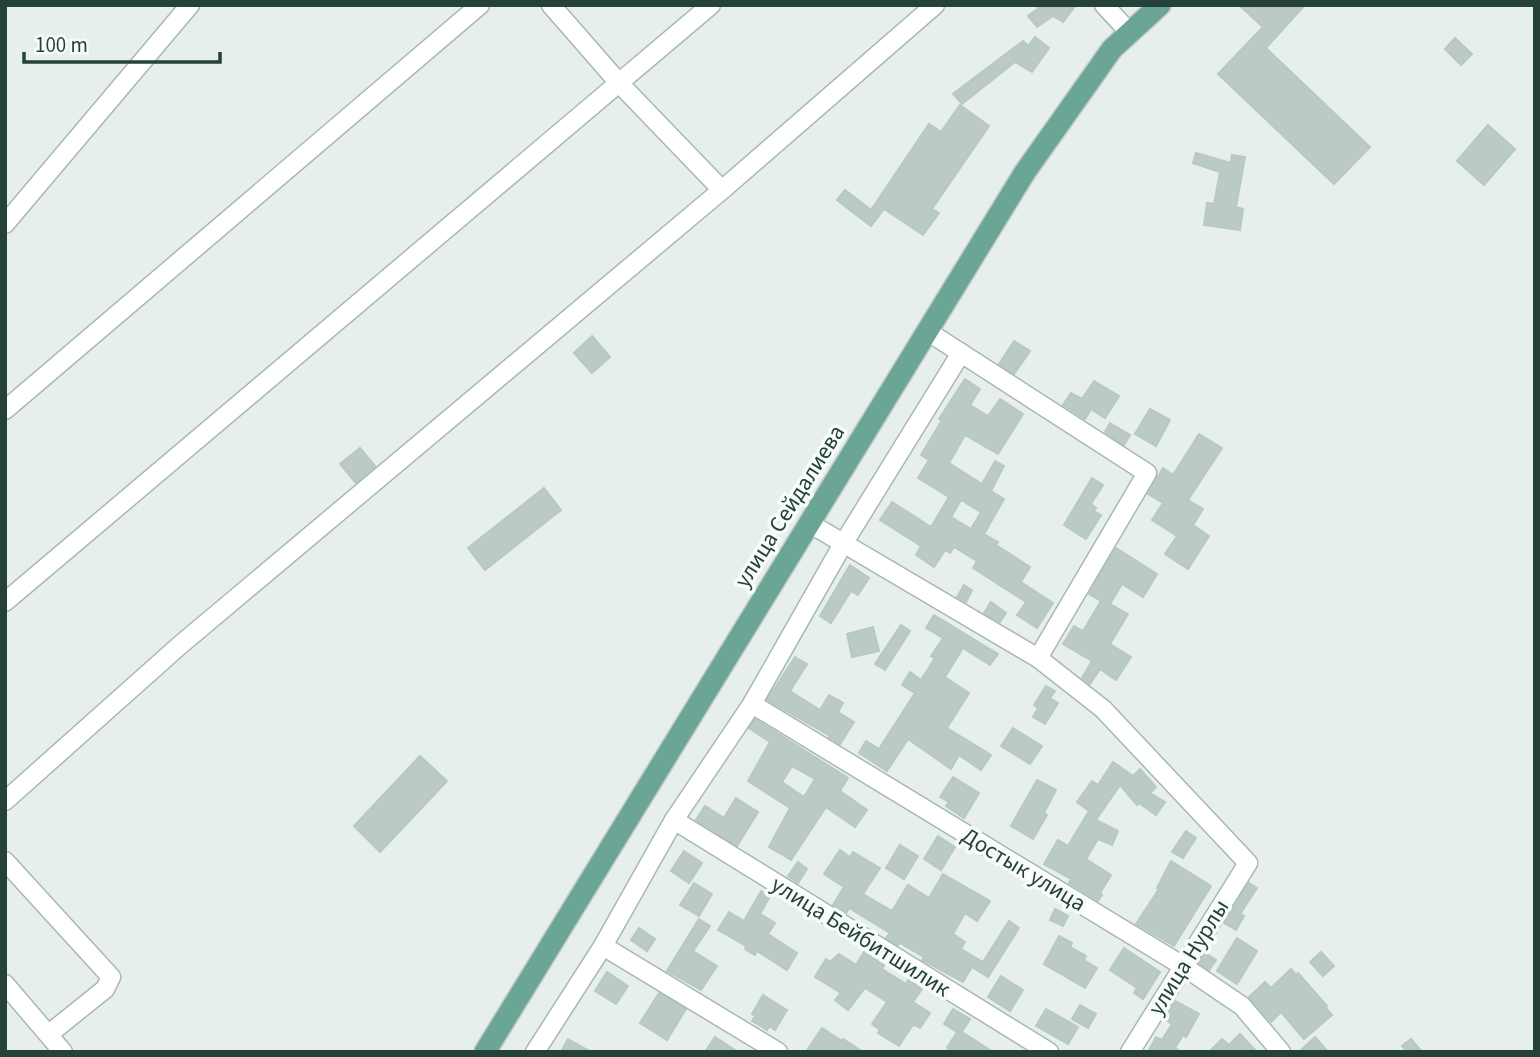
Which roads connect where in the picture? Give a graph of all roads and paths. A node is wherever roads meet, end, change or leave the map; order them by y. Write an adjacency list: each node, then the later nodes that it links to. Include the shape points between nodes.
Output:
1 (190, 5): 11 (street)
2 (480, 5): 14 (street)
3 (551, 5): 9 (street)
4 (711, 5): 9 (street)
5 (935, 5): 10 (street)
6 (1104, 5): 8 (street)
7 (1160, 5): 8 (main road, улица Сейдалиева)
8 (1130, 33): 12 (main road, улица Сейдалиева, via 1112,49 1025,172)
9 (619, 83): 10 (street); 17 (street)
10 (722, 190): 20 (street, via 179,646)
11 (5, 224)
12 (927, 331): 13 (street); 15 (main road, улица Сейдалиева)
13 (961, 353): 16 (street); 18 (street, via 1147,472)
14 (5, 410)
15 (809, 523): 16 (street); 28 (main road, улица Сейдалиева)
16 (843, 544): 18 (street); 19 (street)
17 (5, 602)
18 (1038, 658): 24 (street, улица Нурлы, via 1103,709 1248,863)
19 (752, 704): 21 (street); 24 (street, Достык улица)
20 (5, 801)
21 (674, 820): 23 (street); 31 (street, улица Бейбитшилик)
22 (5, 861): 26 (street, via 111,976 105,989)
23 (603, 946): 29 (street); 30 (street)
24 (1182, 966): 32 (street, улица Нурлы); 33 (street, Достык улица, via 1242,1006)
25 (5, 984): 26 (street)
26 (49, 1034): 27 (street)
27 (63, 1052)
28 (485, 1052)
29 (535, 1052)
30 (778, 1052)
31 (1049, 1052)
32 (1130, 1052)
33 (1281, 1052)

